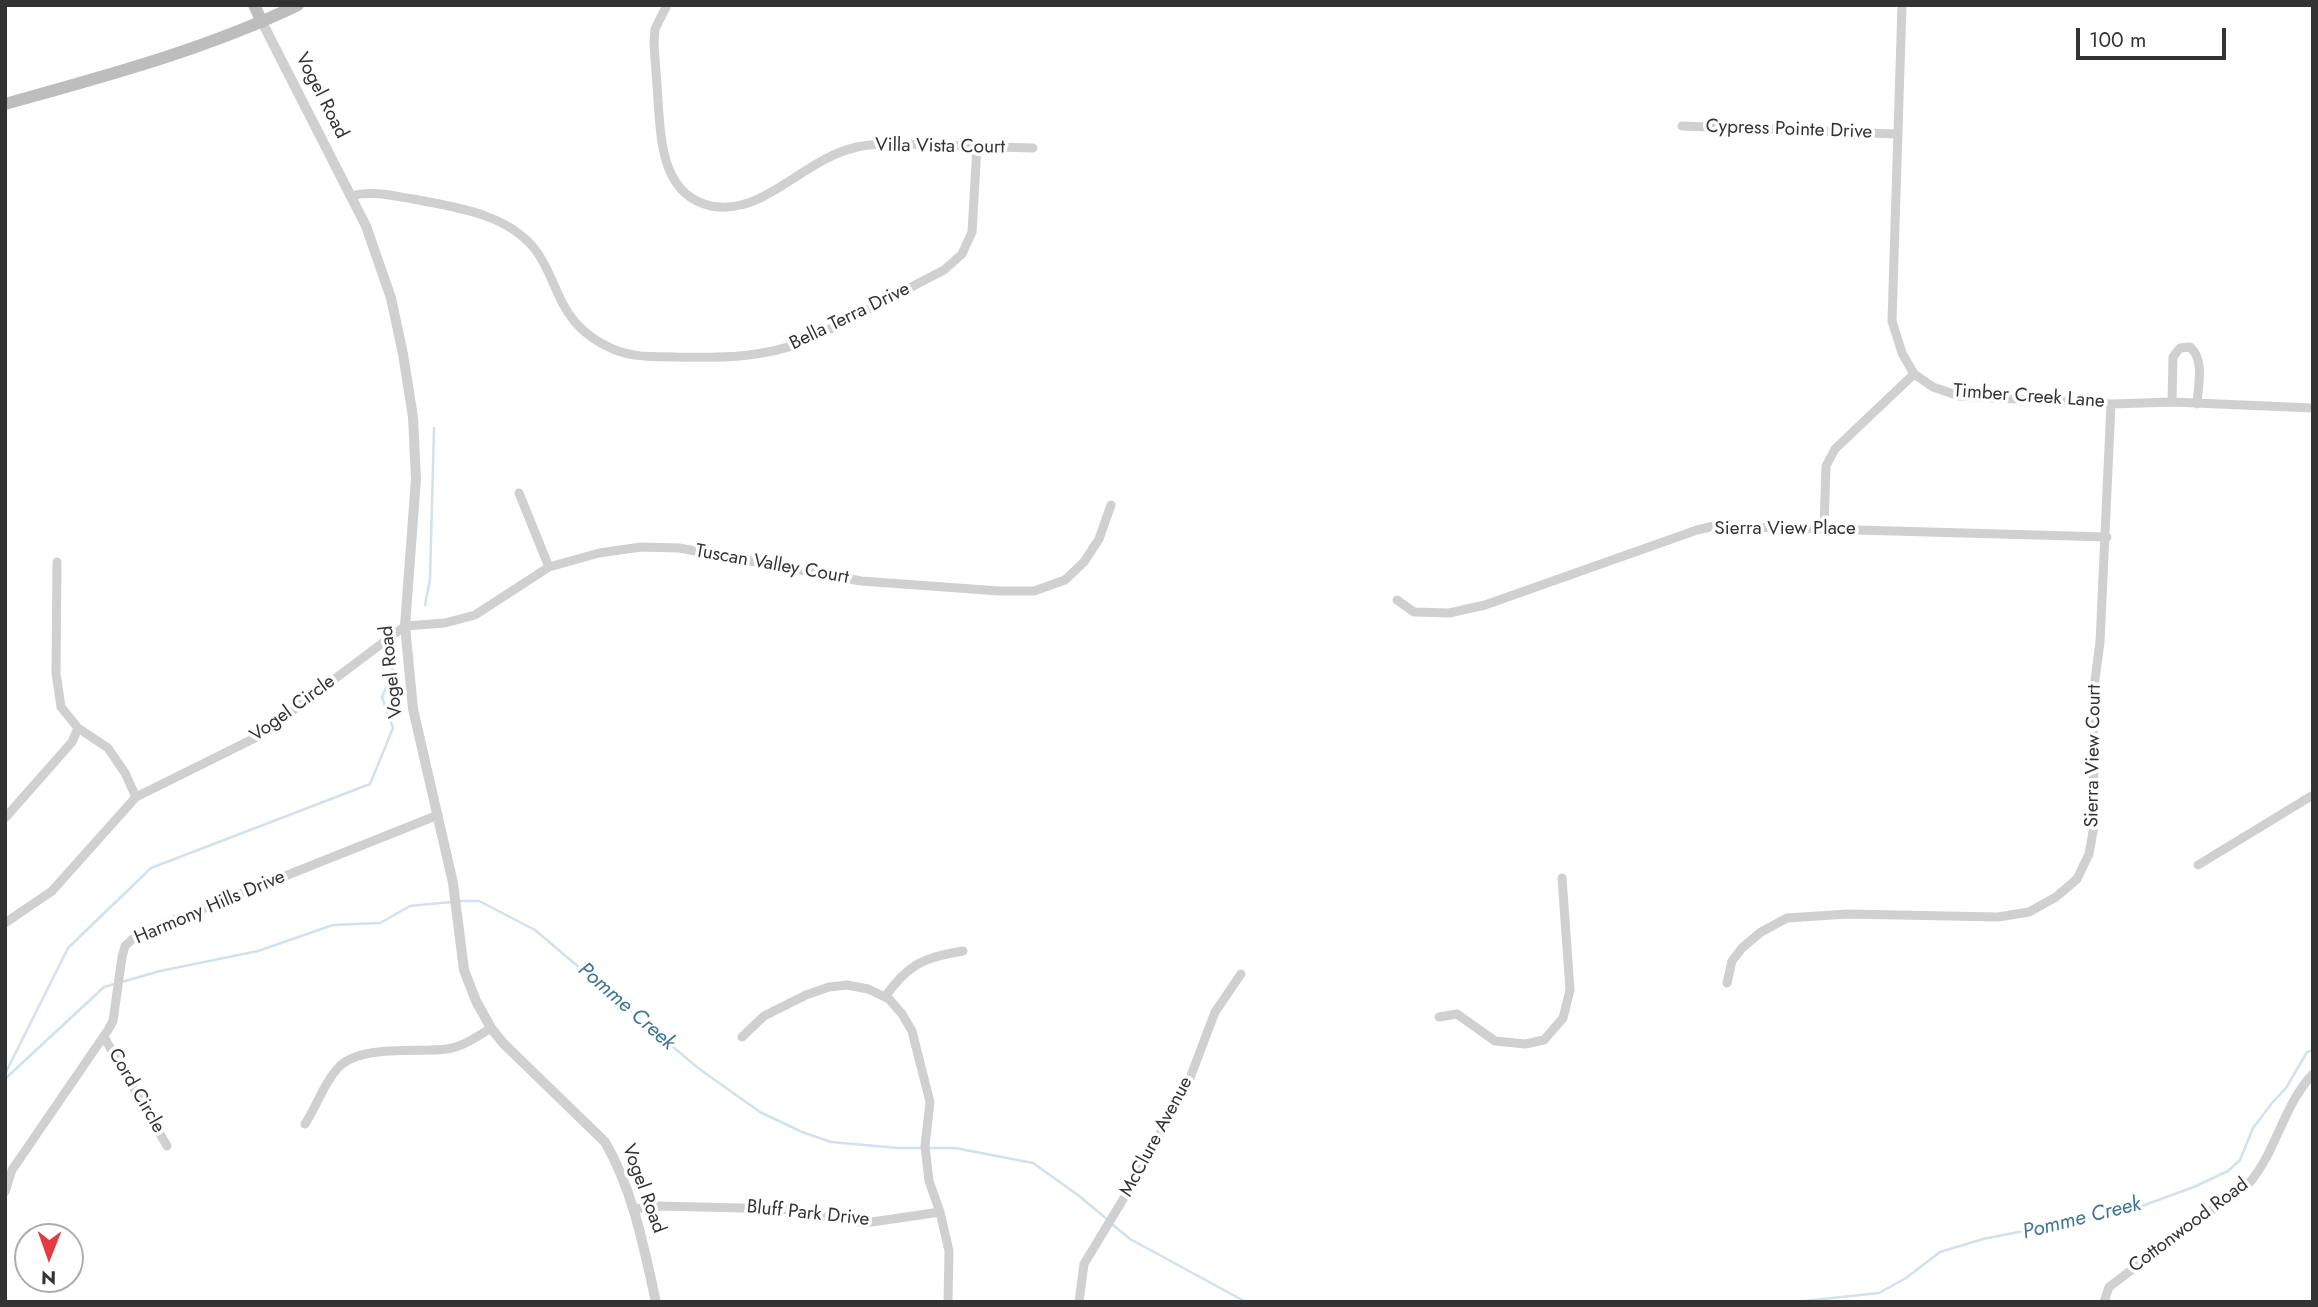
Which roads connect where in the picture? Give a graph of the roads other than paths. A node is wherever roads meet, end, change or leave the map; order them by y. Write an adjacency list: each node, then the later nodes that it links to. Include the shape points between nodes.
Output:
1 (254, 5): 5 (main road, Vogel Road)
2 (298, 5): 5 (main road)
3 (667, 5): 9 (street, Villa Vista Court, via 654,42 661,138 670,173 693,199 717,207 743,205 832,156 859,147)
4 (1902, 5): 8 (street)
5 (262, 22): 6 (main road, via 165,58); 11 (street, Vogel Road)
6 (5, 104)
7 (1682, 126): 8 (street, Cypress Pointe Drive)
8 (1896, 134): 12 (street, via 1892,321)
9 (977, 147): 10 (street, Villa Vista Court); 11 (street, Bella Terra Drive, via 972,232 954,262 807,341 748,357 645,356 614,349 577,324 533,246 511,229 465,209 380,194)
10 (1033, 148)
11 (350, 196): 24 (street, Vogel Road, via 366,226 391,298 413,417 416,479)
12 (1914, 374): 14 (street, Timber Creek Lane, via 1959,396); 19 (street, via 1835,449 1826,466)
13 (2172, 402): 14 (street, Timber Creek Lane); 15 (street, Timber Creek Lane); 15 (street, via 2173,357 2180,348 2190,347 2199,364)
14 (2111, 404): 20 (street, Sierra View Court)
15 (2197, 404): 16 (street, Timber Creek Lane)
16 (2313, 408)
17 (519, 493): 22 (street)
18 (1111, 505): 22 (street, Tuscan Valley Court, via 1100,539 1084,562 1065,580 1034,591 861,581 679,548 609,551)
19 (1824, 528): 20 (street, Sierra View Place); 23 (street, Sierra View Place, via 1714,526 1485,605 1449,613 1414,611)
20 (2107, 537): 35 (street, Sierra View Court, via 2093,695 2094,826 2089,854 2077,879 2029,912 1998,917 1848,914 1787,918 1742,948 1732,961)
21 (57, 562): 25 (street, via 56,673 61,706)
22 (549, 567): 24 (street, Tuscan Valley Court, via 475,615)
23 (1397, 600)
24 (405, 626): 27 (street, Vogel Circle, via 259,736); 28 (street, Vogel Road, via 413,709)
25 (78, 728): 27 (street, via 108,748); 29 (street, via 72,742)
26 (2313, 795): 30 (street)
27 (136, 797): 32 (street, Vogel Circle, via 52,891)
28 (438, 815): 38 (street, Vogel Road, via 470,988); 39 (street, Harmony Hills Drive, via 137,935 125,946 113,1021)
29 (5, 818)
30 (2198, 865)
31 (1562, 877): 37 (street, via 1570,990 1563,1018 1544,1040 1525,1044 1495,1041 1457,1014)
32 (5, 923)
33 (963, 951): 36 (street, via 914,965)
34 (1241, 974): 49 (street, McClure Avenue, via 1215,1012 1190,1078 1084,1264)
35 (1727, 983)
36 (885, 997): 40 (street, via 847,985 829,987 764,1016); 46 (street, via 912,1031 930,1102 925,1146 929,1181)
37 (1439, 1017)
38 (491, 1028): 42 (street, via 450,1049 370,1053 349,1059 328,1080); 45 (street, Vogel Road, via 606,1142)
39 (104, 1037): 43 (street, Cord Circle); 44 (street, Harmony Hills Drive, via 12,1170)
40 (743, 1037)
41 (2313, 1074): 50 (street, Cottonwood Road, via 2291,1104 2249,1182 2109,1287)
42 (305, 1124)
43 (167, 1146)
44 (5, 1192)
45 (633, 1209): 46 (street, Bluff Park Drive, via 782,1209 864,1223); 47 (street, Vogel Road)
46 (940, 1212): 48 (street, via 949,1251)
47 (656, 1302)
48 (948, 1302)
49 (1079, 1302)
50 (2104, 1302)

